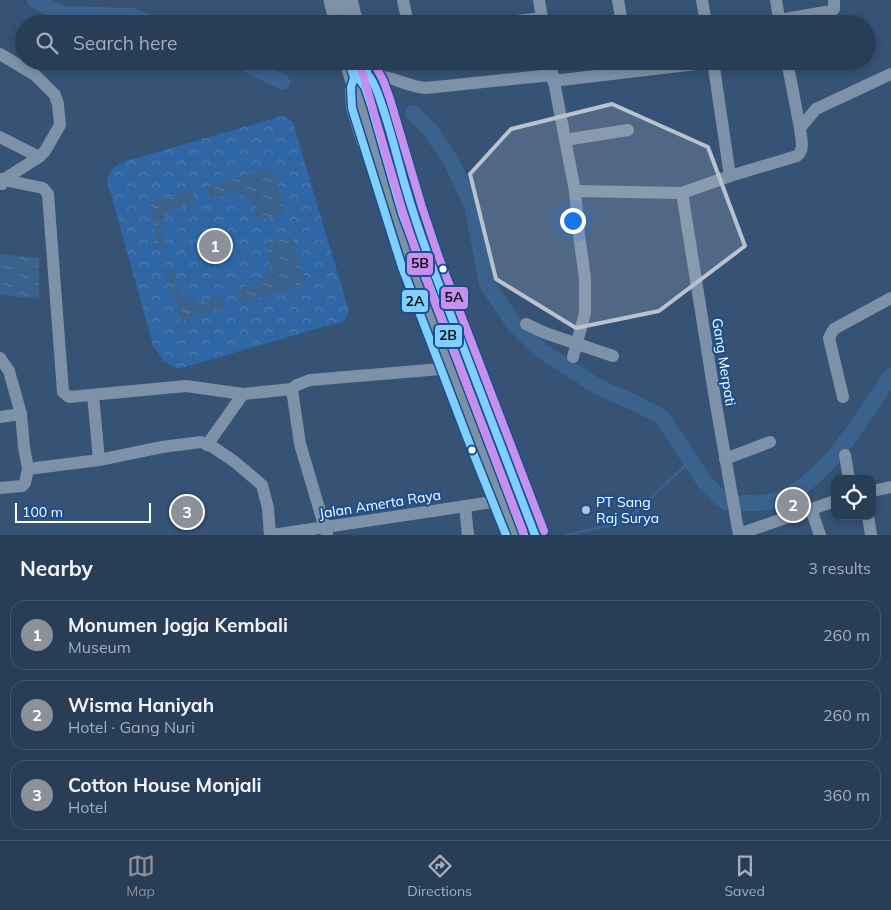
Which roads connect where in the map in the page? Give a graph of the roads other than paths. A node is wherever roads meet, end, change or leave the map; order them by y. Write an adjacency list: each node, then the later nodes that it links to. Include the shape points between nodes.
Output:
1 (333, 0): 9 (highway)
2 (348, 0): 10 (highway)
3 (402, 0): 11 (street)
4 (541, 0): 12 (street)
5 (618, 0): 13 (street)
6 (702, 0): 14 (street)
7 (776, 0): 15 (street)
8 (834, 0): 16 (street, via 834,9)
9 (337, 15)
10 (352, 15)
11 (406, 15)
12 (542, 15)
13 (620, 15)
14 (704, 15)
15 (779, 15)
16 (812, 15)
17 (0, 54): 18 (street)
18 (15, 63)
19 (27, 70): 31 (street, via 58,100 60,124)
20 (361, 70): 26 (street, via 426,88); 37 (highway, via 414,237); 43 (street, via 351,87 352,108 402,267); 70 (highway, via 392,212)
21 (552, 70): 26 (street)
22 (604, 70): 26 (street)
23 (714, 70): 32 (street)
24 (789, 70): 27 (street)
25 (891, 74): 27 (street, via 816,109)
26 (553, 78): 30 (street)
27 (800, 128): 32 (street, via 800,154)
28 (628, 130): 30 (street)
29 (0, 136): 31 (street)
30 (565, 140): 34 (street)
31 (39, 157): 33 (street)
32 (730, 176): 35 (street)
33 (1, 182): 46 (street, via 43,188 48,194 63,392 69,397)
34 (574, 191): 35 (street); 39 (street, via 585,278 584,313)
35 (682, 193): 53 (street, Gang Merpati)
36 (891, 298): 47 (street, via 830,334)
37 (447, 318): 71 (highway); 72 (street)
38 (526, 324): 39 (street)
39 (577, 344): 40 (street); 41 (street)
40 (613, 356)
41 (573, 357)
42 (0, 358): 48 (street, via 9,371)
43 (441, 369): 44 (street, via 310,380); 60 (street)
44 (292, 389): 45 (street); 65 (street, via 300,444)
45 (243, 394): 46 (street, via 186,386); 51 (street)
46 (93, 395): 54 (street)
47 (843, 397)
48 (21, 414): 49 (street); 55 (street)
49 (0, 417)
50 (770, 442): 53 (street)
51 (208, 445): 54 (street, via 202,442 162,447); 67 (street, via 262,485)
52 (845, 455): 56 (street)
53 (726, 459): 66 (street, Gang Merpati)
54 (99, 460): 55 (street)
55 (28, 469): 58 (street, via 24,485)
56 (848, 475)
57 (891, 487): 59 (street)
58 (0, 488)
59 (876, 490)
60 (493, 502): 62 (street, Jalan Amerta Raya); 69 (street)
61 (831, 502): 63 (street)
62 (465, 506): 65 (street, Jalan Amerta Raya); 68 (street)
63 (811, 509): 66 (street); 73 (street)
64 (869, 520): 74 (street)
65 (326, 531): 67 (street, Jalan Amerta Raya)
66 (739, 534)
67 (271, 535)
68 (468, 535)
69 (506, 535)
70 (514, 535)
71 (526, 535)
72 (535, 535)
73 (820, 535)
74 (871, 535)

